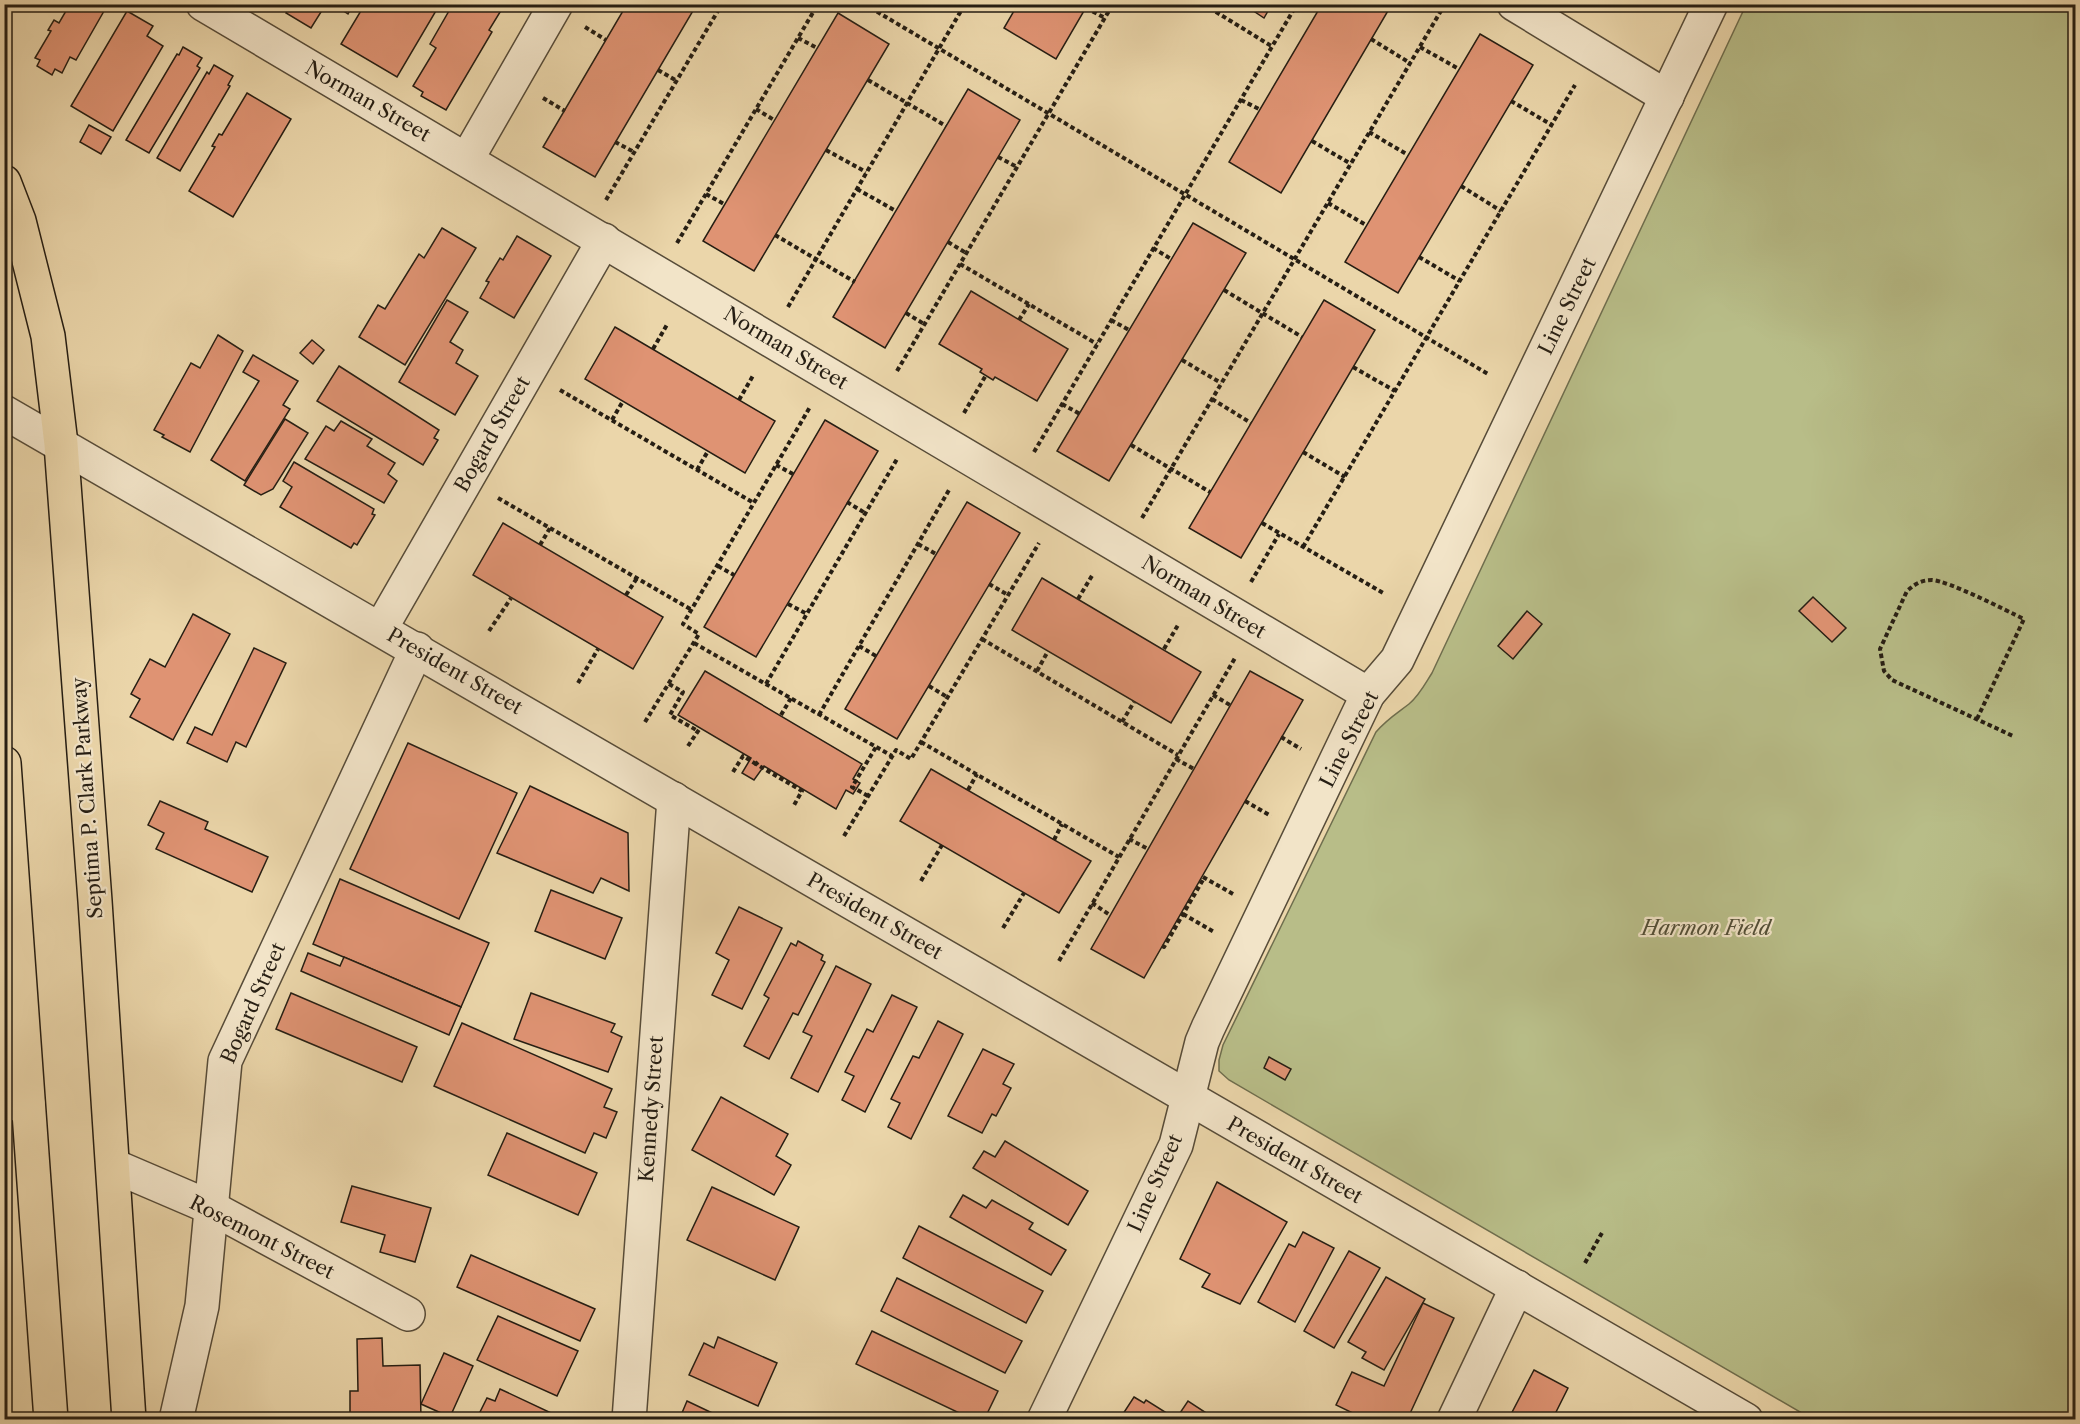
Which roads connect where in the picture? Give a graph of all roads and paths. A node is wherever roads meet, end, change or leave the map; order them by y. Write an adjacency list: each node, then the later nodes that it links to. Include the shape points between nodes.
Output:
1 (203, 4): 49 (street, Norman Street)
2 (722, 4): 28 (path)
3 (818, 4): 17 (path)
4 (864, 4): 23 (path)
5 (965, 4): 23 (path)
6 (1113, 4): 16 (path)
7 (1297, 4): 20 (path)
8 (1314, 4): 14 (path)
9 (1445, 4): 21 (path)
10 (1514, 4): 31 (street)
11 (1711, 4): 31 (street, Line Street)
12 (1204, 5): 20 (path)
13 (1086, 8): 16 (path)
14 (1319, 8)
15 (568, 14): 19 (path); 49 (street)
16 (1105, 18): 38 (path)
17 (798, 38): 22 (path); 35 (path)
18 (1371, 39): 24 (path)
19 (606, 40)
20 (1273, 47): 32 (path)
21 (1420, 47): 24 (path); 25 (path)
22 (817, 48)
23 (939, 49): 34 (path); 38 (path)
24 (1410, 63): 42 (path)
25 (1459, 69)
26 (658, 70): 28 (path)
27 (868, 80): 34 (path)
28 (677, 81): 46 (path)
29 (1572, 91): 40 (path)
30 (537, 95): 37 (path)
31 (1667, 96): 167 (street, Line Street, via 1397,660)
32 (1242, 100): 36 (path); 57 (path)
33 (1511, 101): 40 (path)
34 (907, 103): 41 (path); 52 (path)
35 (756, 109): 39 (path); 56 (path)
36 (1259, 109)
37 (565, 111)
38 (1049, 114): 51 (path); 57 (path)
39 (774, 120)
40 (1552, 125): 62 (path)
41 (946, 126)
42 (1369, 132): 47 (path); 50 (path)
43 (1312, 141): 50 (path)
44 (615, 142): 46 (path)
45 (826, 150): 52 (path)
46 (634, 152): 60 (path)
47 (1408, 155)
48 (998, 157): 51 (path)
49 (467, 159): 65 (street, Norman Street)
50 (1351, 164): 58 (path)
51 (1017, 167): 69 (path)
52 (866, 172): 55 (path)
53 (4, 182): 110 (highway, Septima P. Clark Parkway, via 19,221 48,336)
54 (1461, 186): 62 (path)
55 (857, 189): 61 (path); 71 (path)
56 (706, 194): 59 (path); 68 (path)
57 (1185, 195): 67 (path); 73 (path)
58 (1328, 203): 63 (path); 73 (path)
59 (724, 204)
60 (602, 207)
61 (896, 211)
62 (1502, 211): 75 (path)
63 (1366, 225)
64 (775, 235): 71 (path)
65 (604, 240): 151 (street, Bogard Street); 167 (street, Norman Street)
66 (948, 242): 69 (path)
67 (1153, 248): 72 (path); 84 (path)
68 (673, 249)
69 (966, 253): 74 (path)
70 (1419, 257): 75 (path)
71 (816, 259): 76 (path); 81 (path)
72 (1172, 259)
73 (1294, 259): 80 (path); 88 (path)
74 (960, 264): 78 (path); 85 (path)
75 (1460, 281): 88 (path)
76 (855, 282)
77 (1224, 290): 80 (path)
78 (1029, 304): 83 (path); 89 (path)
79 (906, 313): 85 (path)
80 (1263, 313): 87 (path); 97 (path)
81 (783, 314)
82 (674, 315): 90 (path)
83 (1019, 320)
84 (1111, 320): 86 (path); 89 (path)
85 (924, 324): 96 (path)
86 (1129, 330)
87 (1302, 337)
88 (1427, 338): 94 (path); 99 (path)
89 (1097, 344): 104 (path)
90 (653, 349)
91 (1182, 360): 97 (path)
92 (759, 366): 102 (path)
93 (1353, 367): 99 (path)
94 (1488, 374)
95 (986, 375): 108 (path)
96 (892, 379)
97 (1221, 383): 101 (path)
98 (553, 386): 107 (path)
99 (1395, 392): 120 (path)
100 (815, 399): 116 (path)
101 (1212, 399): 109 (path); 117 (path)
102 (739, 400)
103 (623, 401): 107 (path)
104 (1062, 404): 106 (path); 115 (path)
105 (4, 412): 110 (street, President Street)
106 (1080, 414)
107 (612, 420): 118 (path)
108 (960, 420)
109 (1251, 423)
110 (61, 444): 151 (street, President Street); 215 (highway, Septima P. Clark Parkway)
111 (1131, 445): 117 (path)
112 (902, 450): 126 (path)
113 (708, 451): 118 (path)
114 (1304, 452): 120 (path)
115 (1029, 460)
116 (776, 465): 119 (path); 125 (path)
117 (1171, 469): 122 (path); 128 (path)
118 (697, 470): 125 (path)
119 (793, 474)
120 (1346, 477): 134 (path)
121 (954, 482): 132 (path)
122 (1210, 492)
123 (490, 493): 129 (path)
124 (847, 502): 126 (path)
125 (754, 503): 136 (path)
126 (865, 513): 149 (path)
127 (1262, 524): 131 (path)
128 (1137, 525)
129 (550, 528): 133 (path); 139 (path)
130 (1044, 534): 143 (path)
131 (1279, 534): 134 (path); 141 (path)
132 (918, 544): 135 (path); 155 (path)
133 (540, 545)
134 (1303, 547): 142 (path)
135 (936, 554)
136 (718, 566): 138 (path); 148 (path)
137 (1098, 566): 146 (path)
138 (734, 575)
139 (637, 578): 144 (path); 148 (path)
140 (989, 584): 143 (path)
141 (1247, 590)
142 (1383, 593)
143 (1008, 595): 153 (path)
144 (626, 596)
145 (511, 598): 152 (path)
146 (1078, 599)
147 (788, 604): 149 (path)
148 (692, 610): 154 (path, via 683,624 699,634)
149 (807, 614): 165 (path)
150 (1183, 617): 158 (path)
151 (381, 628): 156 (street, President Street)
152 (489, 631)
153 (982, 639): 162 (path); 169 (path)
154 (694, 643): 164 (path); 165 (path)
155 (859, 646): 161 (path); 174 (path)
156 (417, 649): 192 (street, President Street); 216 (street, Bogard Street, via 225,1061)
157 (598, 649): 163 (path)
158 (1164, 649)
159 (1239, 650): 168 (path)
160 (1048, 651): 162 (path)
161 (876, 656)
162 (1037, 671): 177 (path)
163 (578, 683)
164 (669, 684): 176 (path); 181 (path, via 684,692 670,714 699,729)
165 (766, 684): 170 (path)
166 (929, 686): 169 (path)
167 (1368, 694): 213 (street, Line Street, via 1202,1042)
168 (1213, 695): 172 (path); 185 (path)
169 (947, 697): 180 (path)
170 (791, 698): 173 (path); 174 (path)
171 (1134, 702): 177 (path)
172 (1230, 705)
173 (781, 715)
174 (819, 715): 182 (path)
175 (1977, 719): 175 (path, via 1892,680 1884,671 1880,649 1907,591 1915,584 1940,581 2024,619); 178 (path)
176 (645, 722)
177 (1122, 722): 185 (path)
178 (2013, 736)
179 (1281, 737): 183 (path)
180 (921, 742): 184 (path, via 911,759 896,750); 189 (path)
181 (688, 746)
182 (876, 747): 184 (path); 191 (path, via 852,786)
183 (1309, 753)
184 (892, 756): 191 (path)
185 (1177, 757): 187 (path); 198 (path)
186 (4, 763): 214 (highway)
187 (1194, 769)
188 (733, 772): 194 (path, via 743,756 757,763 802,791)
189 (977, 774): 190 (path); 196 (path)
190 (968, 790)
191 (868, 796): 197 (path)
192 (674, 799): 213 (street, President Street); 224 (street, Kennedy Street)
193 (1245, 801): 195 (path)
194 (793, 807)
195 (1277, 819)
196 (1062, 824): 199 (path); 202 (path)
197 (844, 836)
198 (1129, 839): 201 (path); 202 (path)
199 (1054, 840)
200 (942, 845): 203 (path)
201 (1148, 849)
202 (1119, 856): 206 (path)
203 (921, 881)
204 (1024, 893): 209 (path)
205 (1239, 898): 207 (path, via 1203,877)
206 (1092, 903): 208 (path); 212 (path)
207 (1183, 914): 210 (path); 211 (path)
208 (1110, 915)
209 (1003, 928)
210 (1222, 936)
211 (1162, 946)
212 (1059, 961)
213 (1186, 1097): 219 (street, President Street); 225 (street, Line Street, via 1176,1145)
214 (16, 1104): 221 (highway)
215 (114, 1166): 216 (street, Rosemont Street); 222 (highway, Septima P. Clark Parkway)
216 (212, 1208): 220 (street, Rosemont Street); 223 (street, Bogard Street, via 202,1306)
217 (1603, 1231): 218 (path)
218 (1585, 1263)
219 (1516, 1287): 226 (street); 227 (street, President Street)
220 (408, 1314)
221 (51, 1419)
222 (129, 1419)
223 (176, 1419)
224 (629, 1419)
225 (1044, 1419)
226 (1454, 1419)
227 (1746, 1419)

